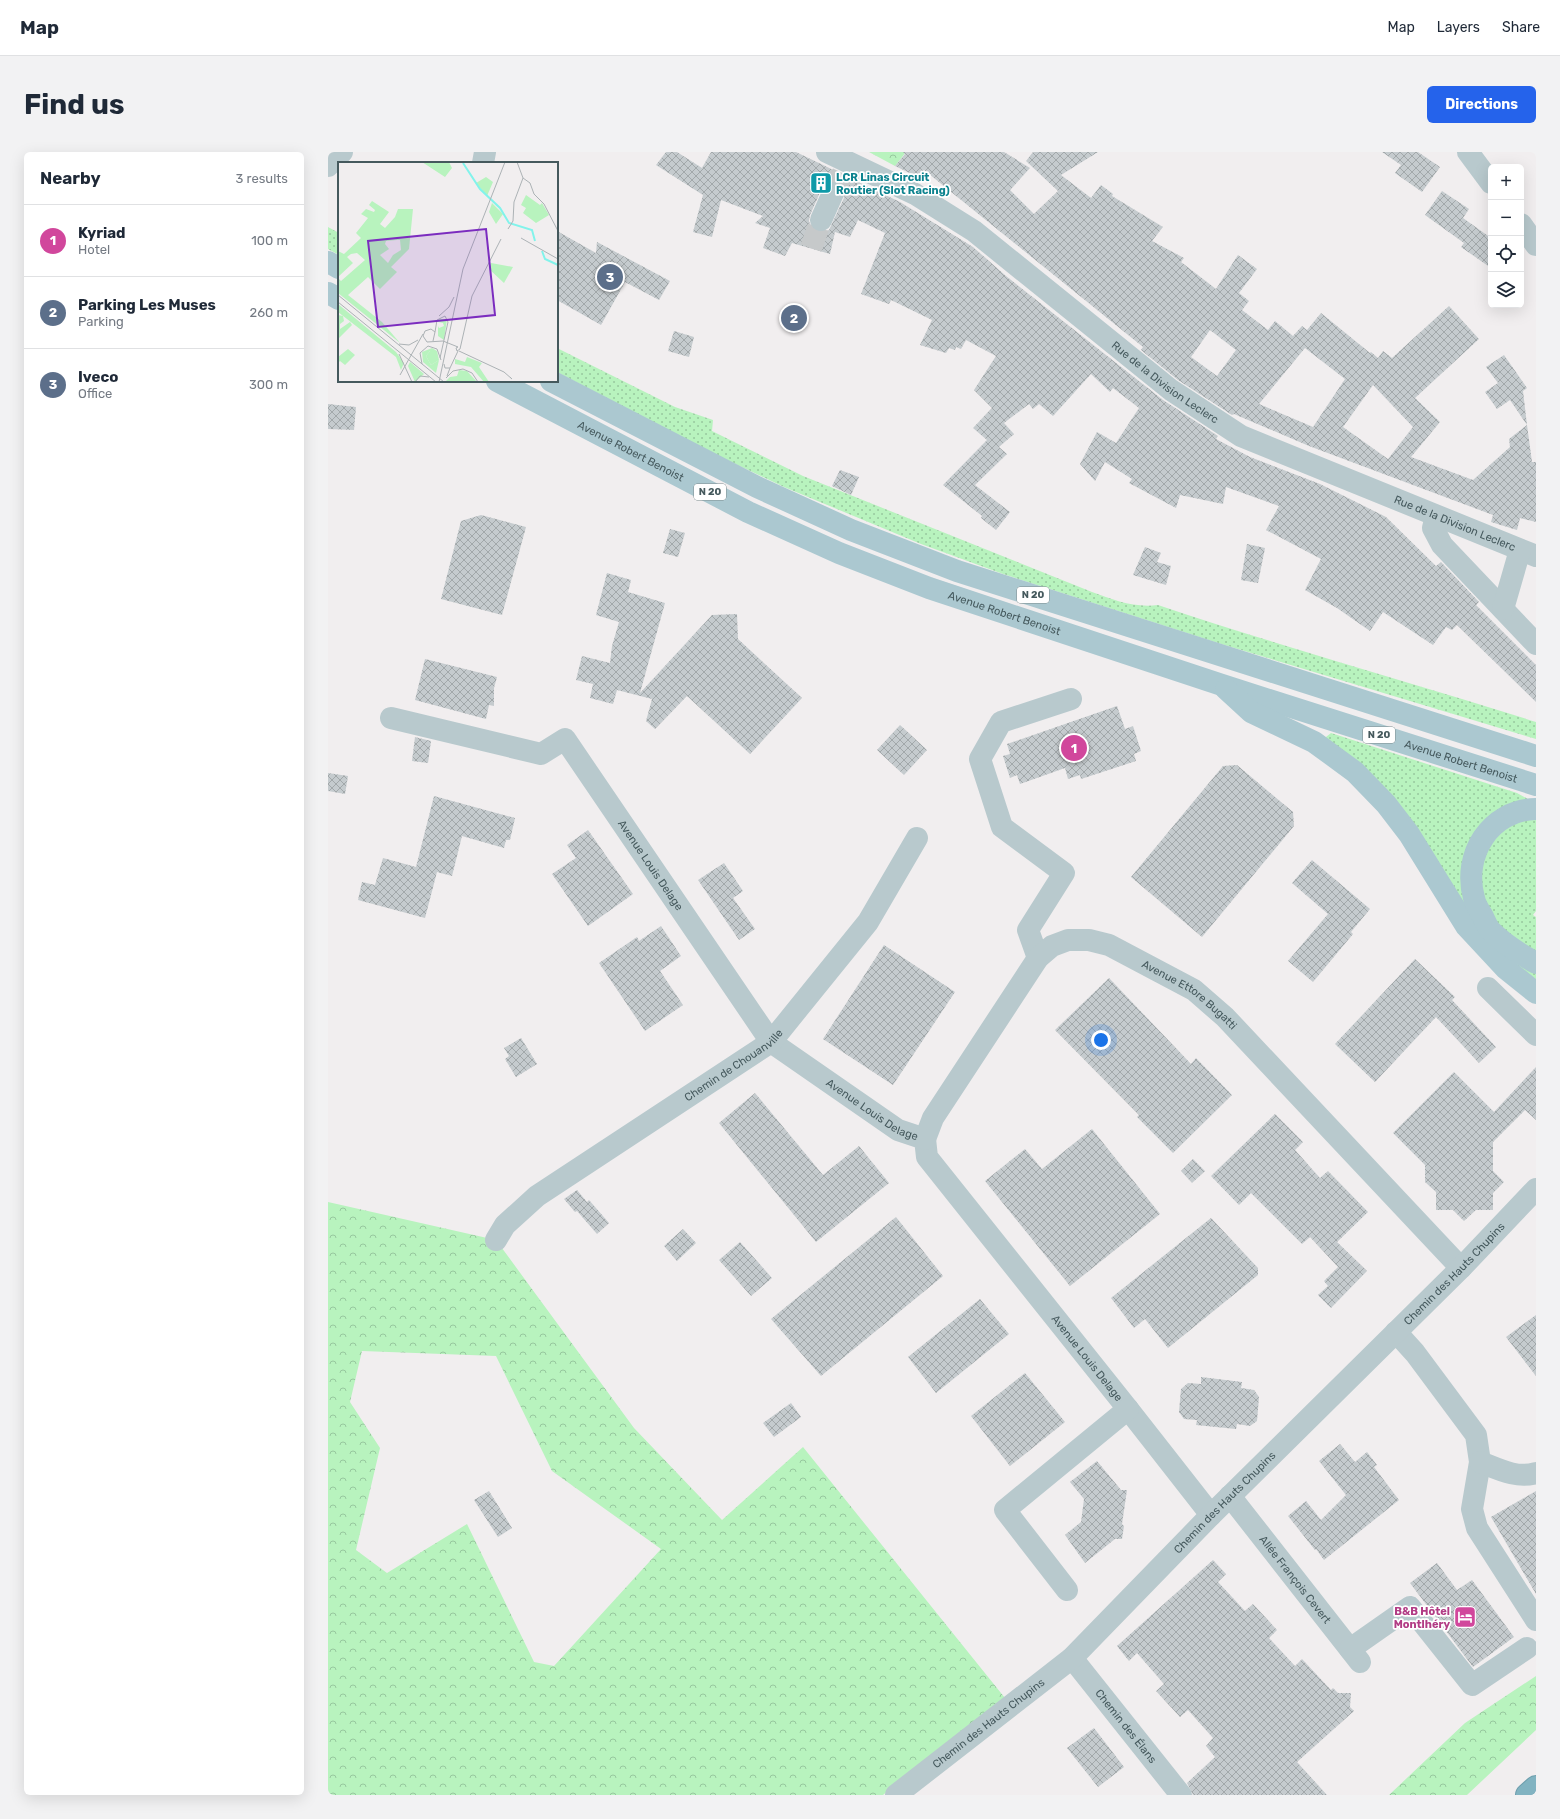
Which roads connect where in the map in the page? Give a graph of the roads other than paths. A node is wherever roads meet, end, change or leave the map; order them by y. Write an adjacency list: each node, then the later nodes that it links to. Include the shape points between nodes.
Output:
1 (342, 152): 6 (street)
2 (485, 152): 5 (street)
3 (826, 152): 18 (street, Rue de la Division Leclerc, via 915,194 974,231 1171,390 1241,436)
4 (1468, 152): 7 (street)
5 (483, 162)
6 (328, 166)
7 (1488, 179)
8 (833, 193): 9 (street)
9 (821, 220)
10 (1524, 228): 11 (street)
11 (1536, 245)
12 (328, 262): 13 (main road)
13 (338, 267)
14 (328, 293): 15 (main road)
15 (338, 298)
16 (499, 382): 22 (main road, Avenue Robert Benoist / N 20, via 748,512 839,553 929,588)
17 (553, 382): 25 (main road, N 20, via 756,487 852,530 957,571)
18 (1436, 516): 19 (street, Rue de la Division Leclerc); 20 (street, via 1433,528 1442,545)
19 (1528, 553): 20 (street)
20 (1503, 609): 21 (street)
21 (1536, 644)
22 (1222, 685): 26 (main road, Avenue Robert Benoist / N 20); 32 (main road, via 1251,712 1314,742 1354,772 1386,804 1409,834 1466,926 1506,969)
23 (1071, 699): 29 (street, via 1001,722 980,759 1002,827 1064,873 1028,930)
24 (391, 718): 34 (street, Avenue Louis Delage, via 541,754 566,739)
25 (1536, 756)
26 (1536, 785)
27 (1536, 809): 30 (main road, via 1516,812 1495,824 1479,842 1471,870 1474,898 1490,930 1518,954)
28 (917, 838): 34 (street, Chemin de Chouanville, via 868,922)
29 (1038, 958): 35 (street, Avenue Ettore Bugatti, via 933,1118); 38 (street, Avenue Ettore Bugatti, via 1052,946 1068,940 1089,940 1109,945 1194,990 1230,1023)
30 (1536, 963)
31 (1488, 988): 33 (street)
32 (1536, 993)
33 (1536, 1035)
34 (771, 1042): 35 (street, Avenue Louis Delage, via 898,1130); 37 (street, Chemin de Chouanville, via 537,1196 505,1225)
35 (925, 1139): 40 (street, Avenue Louis Delage, via 927,1156)
36 (1536, 1189): 38 (street, Chemin des Hauts Chupins)
37 (496, 1240)
38 (1461, 1268): 39 (street, Chemin des Hauts Chupins)
39 (1396, 1332): 41 (street, via 1476,1434); 43 (street, Chemin des Hauts Chupins)
40 (1128, 1409): 44 (street, Avenue Louis Delage); 45 (street, via 1005,1510)
41 (1480, 1462): 42 (street, via 1506,1472 1529,1475); 46 (street, via 1472,1509 1477,1528)
42 (1536, 1473)
43 (1230, 1496): 44 (street, Chemin des Hauts Chupins); 47 (street, Allée François Cevert, via 1355,1656 1410,1607 1472,1685)
44 (1211, 1515): 48 (street, Chemin des Hauts Chupins)
45 (1067, 1590)
46 (1536, 1620)
47 (1527, 1648)
48 (1072, 1658): 50 (street, Chemin des Hauts Chupins); 51 (street, Chemin des Élans)
49 (1536, 1787): 52 (highway)
50 (896, 1795)
51 (1181, 1795)
52 (1527, 1795)

